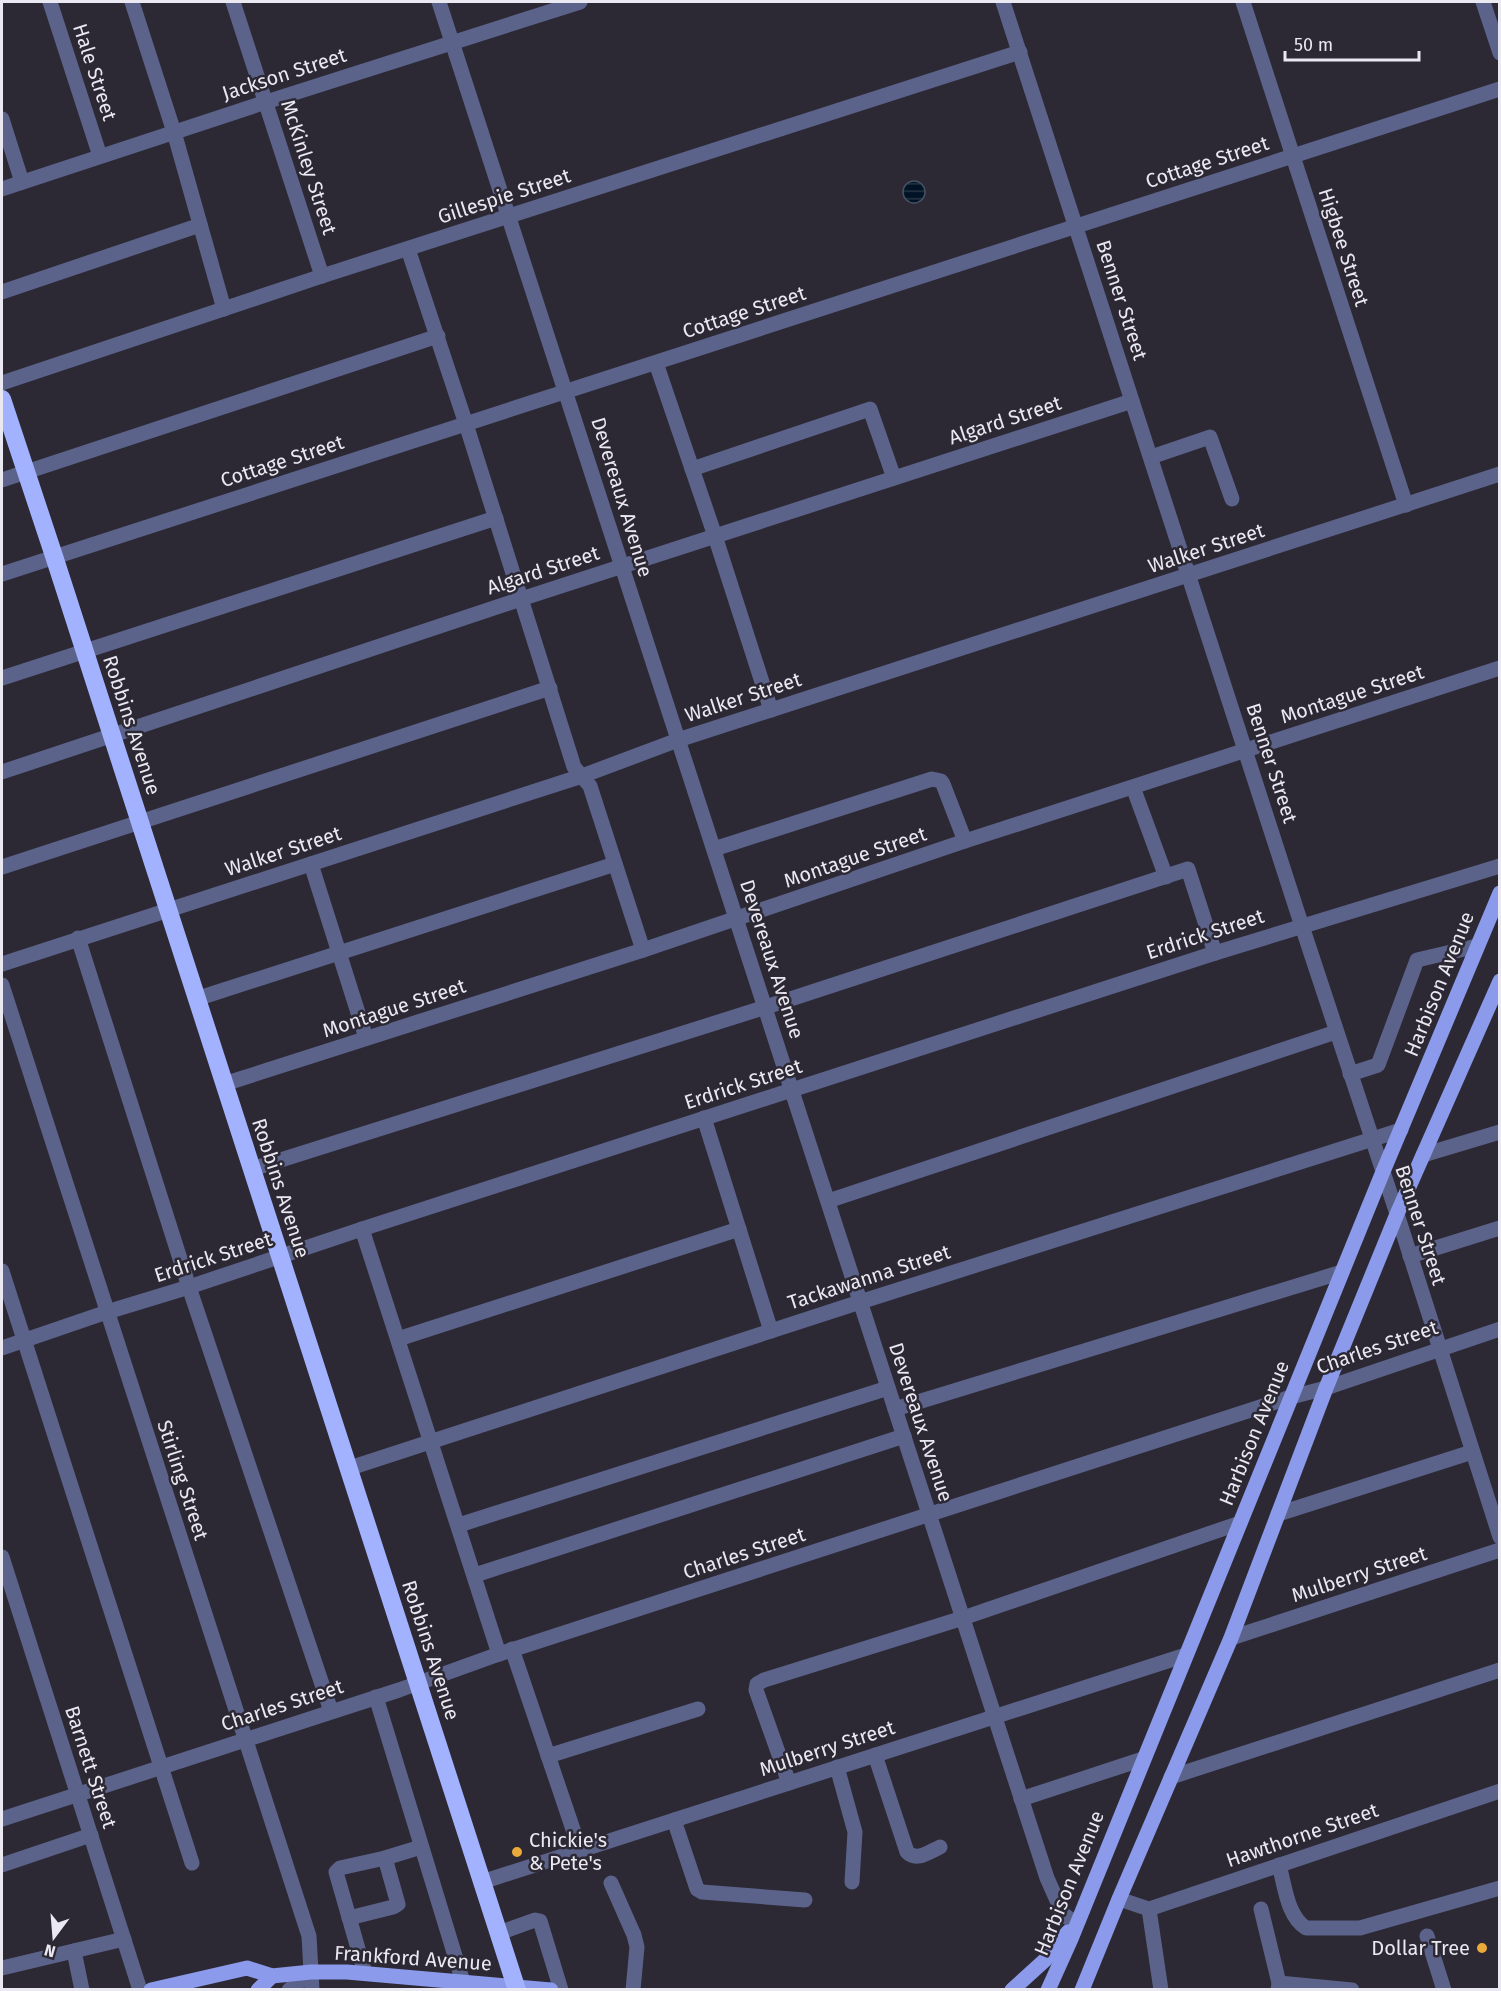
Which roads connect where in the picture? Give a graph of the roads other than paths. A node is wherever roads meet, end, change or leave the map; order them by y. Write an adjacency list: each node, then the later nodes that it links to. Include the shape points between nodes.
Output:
1 (50, 2): 16 (street, Hale Street)
2 (132, 2): 15 (street)
3 (233, 2): 13 (street, McKinley Street)
4 (439, 2): 9 (street, Devereaux Avenue)
5 (580, 2): 9 (street, Jackson Street)
6 (1003, 2): 10 (street, Benner Street)
7 (1243, 2): 17 (street, Higbee Street)
8 (1483, 2): 11 (street)
9 (453, 43): 13 (street, Jackson Street); 20 (street, Devereaux Avenue)
10 (1020, 52): 20 (street, Gillespie Street); 22 (street, Benner Street)
11 (1500, 52)
12 (1500, 89): 17 (street, Cottage Street)
13 (266, 102): 15 (street, Jackson Street); 24 (street, McKinley Street)
14 (2, 119): 18 (street)
15 (174, 132): 16 (street, Jackson Street); 21 (street)
16 (100, 156): 18 (street, Jackson Street)
17 (1293, 156): 22 (street, Cottage Street); 41 (street, Higbee Street)
18 (22, 182): 19 (street, Jackson Street)
19 (2, 189)
20 (510, 217): 23 (street, Gillespie Street); 30 (street, Devereaux Avenue)
21 (200, 225): 25 (street); 26 (street)
22 (1077, 226): 28 (street, Cottage Street); 32 (street, Benner Street)
23 (408, 249): 24 (street, Gillespie Street); 27 (street)
24 (322, 276): 26 (street, Gillespie Street)
25 (2, 292)
26 (224, 309): 29 (street, Gillespie Street)
27 (438, 336): 33 (street); 36 (street)
28 (656, 363): 30 (street, Cottage Street); 35 (street)
29 (2, 383)
30 (567, 391): 33 (street, Cottage Street); 45 (street, Devereaux Avenue)
31 (2, 399): 36 (highway, Robbins Avenue)
32 (1132, 401): 34 (street, Benner Street); 38 (street, Algard Street)
33 (466, 424): 42 (street); 44 (street, Cottage Street)
34 (1150, 457): 40 (street, via 1210,436); 47 (street, Benner Street)
35 (693, 469): 38 (street, via 870,409); 43 (street)
36 (26, 472): 39 (street); 44 (highway, Robbins Avenue)
37 (1500, 474): 41 (street, Walker Street)
38 (894, 478): 43 (street, Algard Street)
39 (2, 480)
40 (1232, 499)
41 (1406, 505): 47 (street, Walker Street)
42 (495, 518): 48 (street); 49 (street)
43 (715, 536): 45 (street, Algard Street); 53 (street)
44 (54, 556): 46 (street, Cottage Street); 49 (highway, Robbins Avenue)
45 (621, 566): 48 (street, Algard Street); 55 (street, Devereaux Avenue)
46 (2, 574)
47 (1189, 576): 53 (street, Walker Street); 56 (street, Benner Street)
48 (521, 599): 52 (street); 54 (street, Algard Street)
49 (85, 651): 51 (street); 54 (highway, Robbins Avenue)
50 (1500, 668): 56 (street, Montague Street)
51 (2, 678)
52 (550, 688): 58 (street, via 574,767); 60 (street)
53 (771, 710): 55 (street, Walker Street)
54 (112, 736): 57 (street, Algard Street); 60 (highway, Robbins Avenue)
55 (678, 740): 58 (street, Walker Street); 62 (street, Devereaux Avenue)
56 (1246, 751): 59 (street, Montague Street); 71 (street, Benner Street)
57 (2, 772)
58 (582, 776): 63 (street, Walker Street); 64 (street, via 590,786)
59 (1133, 787): 61 (street, Montague Street); 67 (street)
60 (140, 821): 66 (street); 69 (highway, Robbins Avenue)
61 (965, 841): 62 (street, via 944,784 932,779); 70 (street, Montague Street)
62 (714, 849): 70 (street, Devereaux Avenue)
63 (311, 864): 69 (street, Walker Street); 76 (street)
64 (615, 864): 74 (street); 76 (street)
65 (1500, 866): 71 (street, Erdrick Street)
66 (2, 867)
67 (1166, 877): 75 (street, via 1188,869); 81 (street)
68 (1500, 893): 73 (main road, Harbison Avenue)
69 (168, 910): 72 (street, Walker Street); 80 (highway, Robbins Avenue)
70 (738, 919): 74 (street, Montague Street); 81 (street, Devereaux Avenue)
71 (1301, 925): 75 (street, Erdrick Street); 82 (street, Benner Street)
72 (78, 938): 77 (street, Walker Street); 103 (street)
73 (1476, 946): 84 (street, via 1417,960 1378,1065); 88 (main road, Harbison Avenue)
74 (643, 950): 83 (street, Montague Street)
75 (1215, 953): 86 (street, Erdrick Street)
76 (339, 954): 80 (street); 83 (street)
77 (2, 964)
78 (1500, 981): 91 (main road)
79 (2, 985): 105 (street, Stirling Street)
80 (196, 999): 85 (highway, Robbins Avenue)
81 (766, 1007): 86 (street, Devereaux Avenue); 92 (street)
82 (1336, 1032): 84 (street, Benner Street); 94 (street)
83 (366, 1038): 85 (street, Montague Street)
84 (1350, 1074): 90 (street, Benner Street)
85 (224, 1084): 92 (highway, Robbins Avenue)
86 (792, 1089): 87 (street, Erdrick Street); 94 (street, Devereaux Avenue)
87 (704, 1118): 97 (street, Erdrick Street); 98 (street)
88 (1401, 1130): 90 (street, Tackawanna Street); 93 (main road, Harbison Avenue)
89 (1500, 1132): 91 (street)
90 (1371, 1140): 93 (street, Benner Street); 104 (street, Tackawanna Street)
91 (1423, 1155): 95 (main road)
92 (252, 1169): 100 (highway, Robbins Avenue)
93 (1382, 1174): 95 (street, Benner Street); 102 (main road, Harbison Avenue)
94 (828, 1202): 104 (street, Devereaux Avenue)
95 (1397, 1215): 99 (street, Benner Street); 113 (main road)
96 (1500, 1228): 99 (street)
97 (362, 1229): 100 (street, Erdrick Street); 108 (street)
98 (739, 1229): 107 (street); 108 (street)
99 (1410, 1256): 111 (street, Benner Street)
100 (280, 1257): 103 (street, Erdrick Street); 119 (highway, Robbins Avenue)
101 (2, 1271): 109 (street)
102 (1342, 1272): 114 (main road, Harbison Avenue); 115 (street)
103 (189, 1287): 105 (street, Erdrick Street); 136 (street)
104 (860, 1302): 107 (street, Tackawanna Street); 112 (street, Devereaux Avenue)
105 (107, 1312): 109 (street, Erdrick Street); 138 (street, Stirling Street)
106 (1500, 1329): 111 (street, Charles Street)
107 (771, 1331): 117 (street, Tackawanna Street)
108 (398, 1339): 117 (street)
109 (24, 1340): 110 (street, Erdrick Street); 142 (street)
110 (2, 1348)
111 (1439, 1348): 113 (street, Charles Street); 118 (street, Benner Street)
112 (888, 1388): 115 (street, Devereaux Avenue); 123 (street)
113 (1326, 1388): 114 (street, Charles Street); 120 (main road)
114 (1291, 1397): 121 (street, Charles Street); 122 (main road, Harbison Avenue)
115 (895, 1409): 116 (street, Devereaux Avenue)
116 (903, 1436): 121 (street, Devereaux Avenue); 127 (street)
117 (431, 1441): 119 (street, Tackawanna Street); 123 (street)
118 (1472, 1452): 120 (street); 124 (street, Benner Street)
119 (350, 1468): 133 (highway, Robbins Avenue)
120 (1278, 1514): 129 (main road)
121 (929, 1515): 128 (street, Devereaux Avenue); 130 (street, Charles Street)
122 (1240, 1523): 128 (street); 131 (main road, Harbison Avenue)
123 (459, 1525): 127 (street)
124 (1500, 1537)
125 (1500, 1550): 129 (street, Mulberry Street)
126 (2, 1557): 147 (street, Barnett Street)
127 (475, 1575): 130 (street)
128 (963, 1618): 137 (street, Devereaux Avenue); 145 (street, via 757,1684)
129 (1231, 1638): 144 (main road)
130 (506, 1652): 133 (street, Charles Street); 140 (street)
131 (1186, 1655): 137 (street, Mulberry Street); 141 (main road, Harbison Avenue)
132 (1500, 1670): 144 (street)
133 (418, 1683): 134 (street, Charles Street); 159 (highway, Robbins Avenue)
134 (376, 1697): 136 (street, Charles Street); 152 (street)
135 (698, 1708): 140 (street)
136 (331, 1711): 138 (street, Charles Street)
137 (994, 1717): 139 (street, Mulberry Street); 148 (street, Devereaux Avenue)
138 (246, 1739): 142 (street, Charles Street); 174 (street, Stirling Street, via 309,1936)
139 (876, 1755): 143 (street, Mulberry Street); 153 (street, via 907,1852 917,1858)
140 (548, 1756): 154 (street)
141 (1143, 1759): 148 (street); 168 (main road, Harbison Avenue)
142 (160, 1767): 147 (street, Charles Street); 156 (street)
143 (837, 1767): 145 (street, Mulberry Street); 160 (street, via 855,1832)
144 (1171, 1777): 163 (main road)
145 (789, 1783): 150 (street, Mulberry Street)
146 (1500, 1791): 158 (street, Hawthorne Street)
147 (78, 1795): 149 (street, Charles Street); 151 (street, Barnett Street)
148 (1021, 1799): 168 (street, Devereaux Avenue, via 1058,1905)
149 (2, 1819)
150 (674, 1820): 154 (street, Mulberry Street); 164 (street, via 697,1889)
151 (91, 1834): 157 (street); 171 (street, Barnett Street)
152 (421, 1847): 155 (street); 177 (street)
153 (940, 1847)
154 (580, 1850): 159 (street, Mulberry Street)
155 (385, 1858): 167 (street, via 398,1904); 167 (street, via 336,1872)
156 (192, 1863)
157 (2, 1865)
158 (1279, 1866): 162 (street, via 1292,1912 1306,1928 1360,1928); 165 (street, Hawthorne Street)
159 (482, 1882): 169 (highway, Robbins Avenue)
160 (852, 1882)
161 (611, 1883): 188 (street, via 637,1947)
162 (1500, 1888)
163 (1119, 1899): 165 (street); 191 (main road)
164 (805, 1900)
165 (1149, 1909): 192 (street)
166 (1262, 1909): 178 (street)
167 (349, 1918): 175 (street)
168 (1076, 1923): 189 (main road, via 1045,1960); 190 (main road, Harbison Avenue)
169 (499, 1933): 179 (highway, Robbins Avenue); 187 (street, via 540,1921)
170 (1427, 1936): 194 (street)
171 (124, 1939): 172 (street); 181 (street, Barnett Street)
172 (74, 1951): 173 (street); 180 (street)
173 (2, 1968)
174 (311, 1972): 175 (main road, Frankford Avenue); 176 (main road, Frankford Avenue); 184 (street); 185 (street, Stirling Street)
175 (365, 1973): 177 (main road, Frankford Avenue)
176 (272, 1976): 182 (main road, Frankford Avenue, via 247,1968); 183 (main road)
177 (463, 1982): 179 (main road, Frankford Avenue)
178 (1278, 1986): 193 (street)
179 (517, 1988): 186 (main road, Frankford Avenue)
180 (82, 1989)
181 (140, 1989)
182 (152, 1989)
183 (258, 1989)
184 (289, 1989)
185 (312, 1989)
186 (550, 1989)
187 (561, 1989)
188 (633, 1989)
189 (1012, 1989)
190 (1048, 1989)
191 (1083, 1989)
192 (1161, 1989)
193 (1352, 1989)
194 (1444, 1989)

